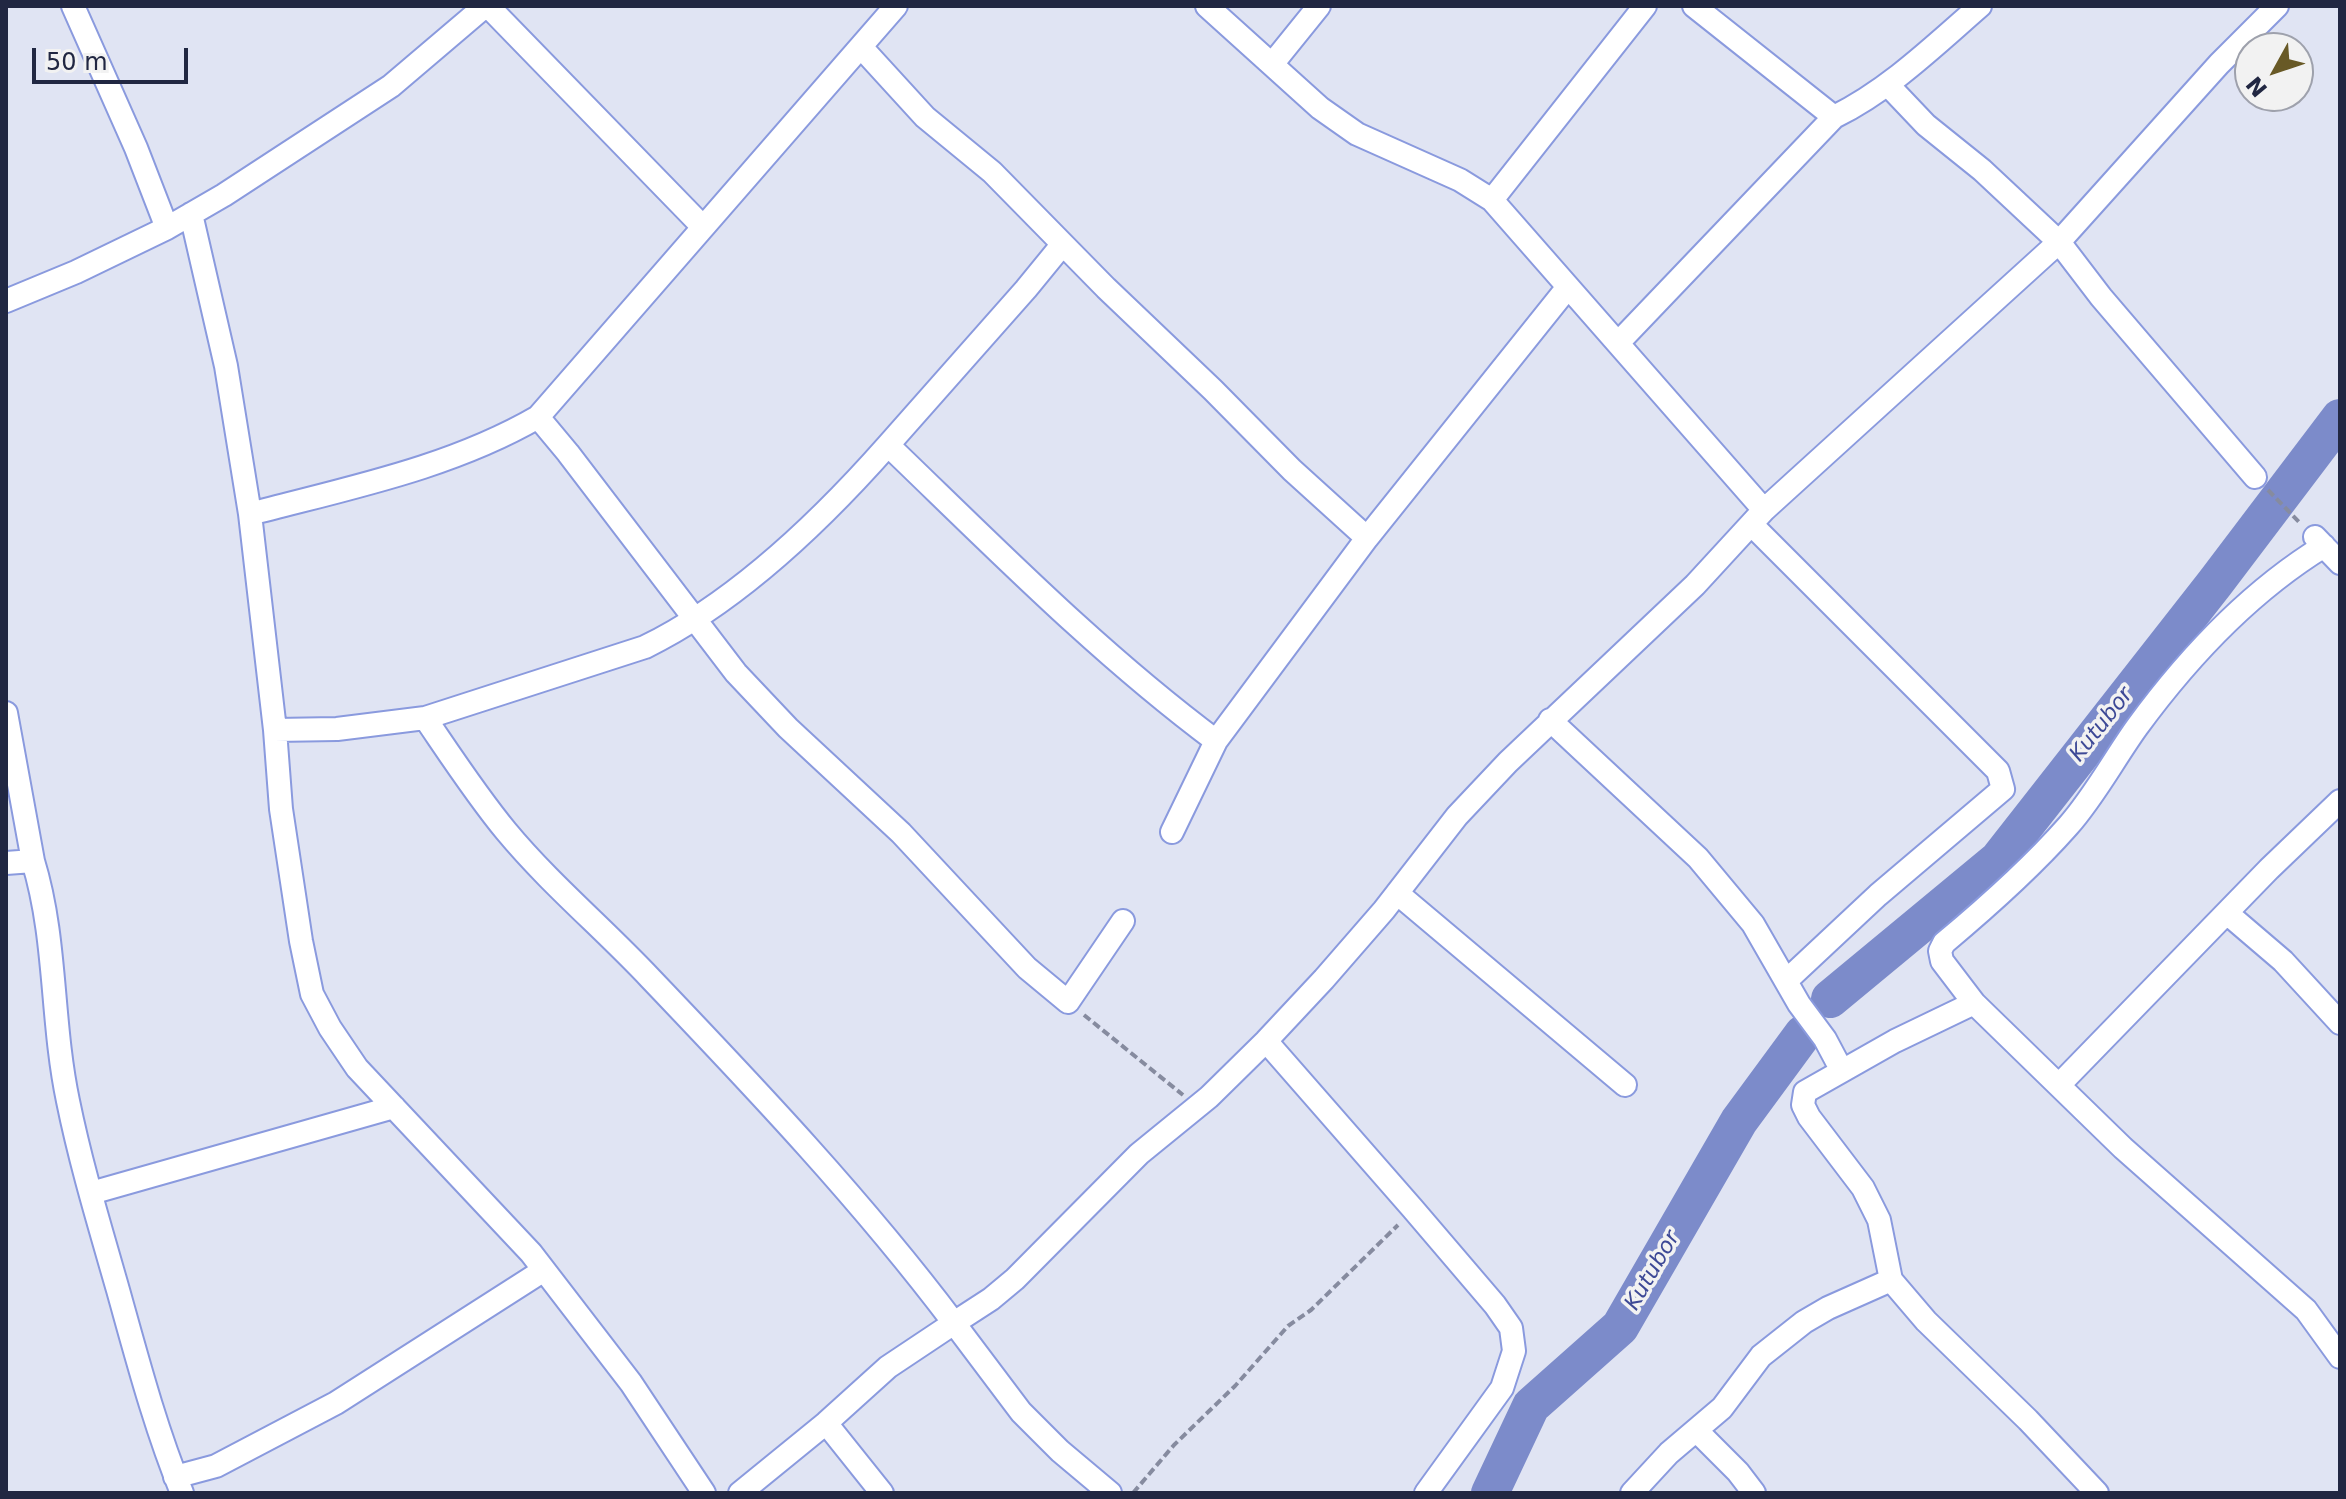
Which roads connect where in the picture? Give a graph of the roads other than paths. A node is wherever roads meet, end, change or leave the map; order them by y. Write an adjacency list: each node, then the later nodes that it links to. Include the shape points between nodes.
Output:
1 (73, 6): 17 (street)
2 (486, 6): 15 (street, via 391,86); 16 (street)
3 (896, 6): 10 (street)
4 (1207, 6): 11 (street)
5 (1319, 6): 11 (street)
6 (1645, 6): 14 (street)
7 (1694, 6): 13 (street)
8 (1980, 6): 12 (street)
9 (2277, 6): 18 (street)
10 (861, 47): 16 (street); 19 (street, via 925,117 992,172)
11 (1273, 63): 14 (street, via 1320,108 1357,134)
12 (1888, 85): 13 (street); 18 (street)
13 (1834, 117): 22 (street)
14 (1492, 200): 20 (street)
15 (191, 214): 17 (street); 26 (street, via 226,366)
16 (702, 226): 23 (street)
17 (167, 228): 21 (street)
18 (2059, 242): 25 (street); 27 (street)
19 (1062, 245): 24 (street); 28 (street)
20 (1568, 287): 22 (street); 28 (street)
21 (6, 301)
22 (1619, 342): 27 (street)
23 (538, 417): 26 (street, via 492,441 401,474); 30 (street)
24 (888, 445): 30 (street, via 805,533); 35 (street, via 1161,700)
25 (2255, 477)
26 (250, 514): 34 (street)
27 (1758, 518): 33 (street, via 1686,594); 43 (street, via 1998,771 2003,789)
28 (1367, 538): 35 (street)
29 (2340, 563): 44 (street, via 2319,541 2242,605 2139,725 2069,825 1944,943 1942,961)
30 (695, 618): 32 (street, via 645,647); 42 (street, via 736,673 788,728 901,833 1027,968 1068,1002)
31 (6, 713): 38 (street)
32 (425, 718): 34 (street); 54 (street, via 506,831 773,1109 901,1253)
33 (1550, 720): 40 (street, via 1457,816); 43 (street, via 1698,858 1753,924)
34 (275, 730): 50 (street, via 281,809 312,994 357,1068)
35 (1216, 741): 37 (street)
36 (2340, 801): 41 (street)
37 (1172, 832)
38 (33, 861): 39 (street); 51 (street, via 49,926 67,1100)
39 (6, 863)
40 (1397, 893): 46 (street); 48 (street)
41 (2228, 914): 45 (street, via 2283,961); 49 (street)
42 (1123, 921)
43 (1786, 981): 47 (street)
44 (1974, 1003): 47 (street); 49 (street)
45 (2340, 1023)
46 (1266, 1041): 54 (street, via 1139,1154 1015,1279); 63 (street, via 1511,1328 1514,1351 1502,1388)
47 (1842, 1071): 53 (street, via 1805,1092 1803,1105 1863,1188 1879,1220)
48 (1625, 1085)
49 (2059, 1085): 55 (street, via 2306,1310)
50 (394, 1107): 51 (street); 52 (street)
51 (91, 1193): 58 (street)
52 (544, 1270): 58 (street, via 336,1403); 59 (street, via 631,1383)
53 (1891, 1280): 57 (street, via 1804,1322 1761,1356 1722,1408); 66 (street)
54 (954, 1323): 56 (street, via 888,1367); 62 (street, via 1021,1412)
55 (2340, 1357)
56 (826, 1423): 60 (street); 61 (street)
57 (1696, 1430): 64 (street); 65 (street)
58 (179, 1485)
59 (704, 1493)
60 (740, 1493)
61 (882, 1493)
62 (1110, 1493)
63 (1426, 1493)
64 (1632, 1493)
65 (1754, 1493)
66 (2097, 1493)

